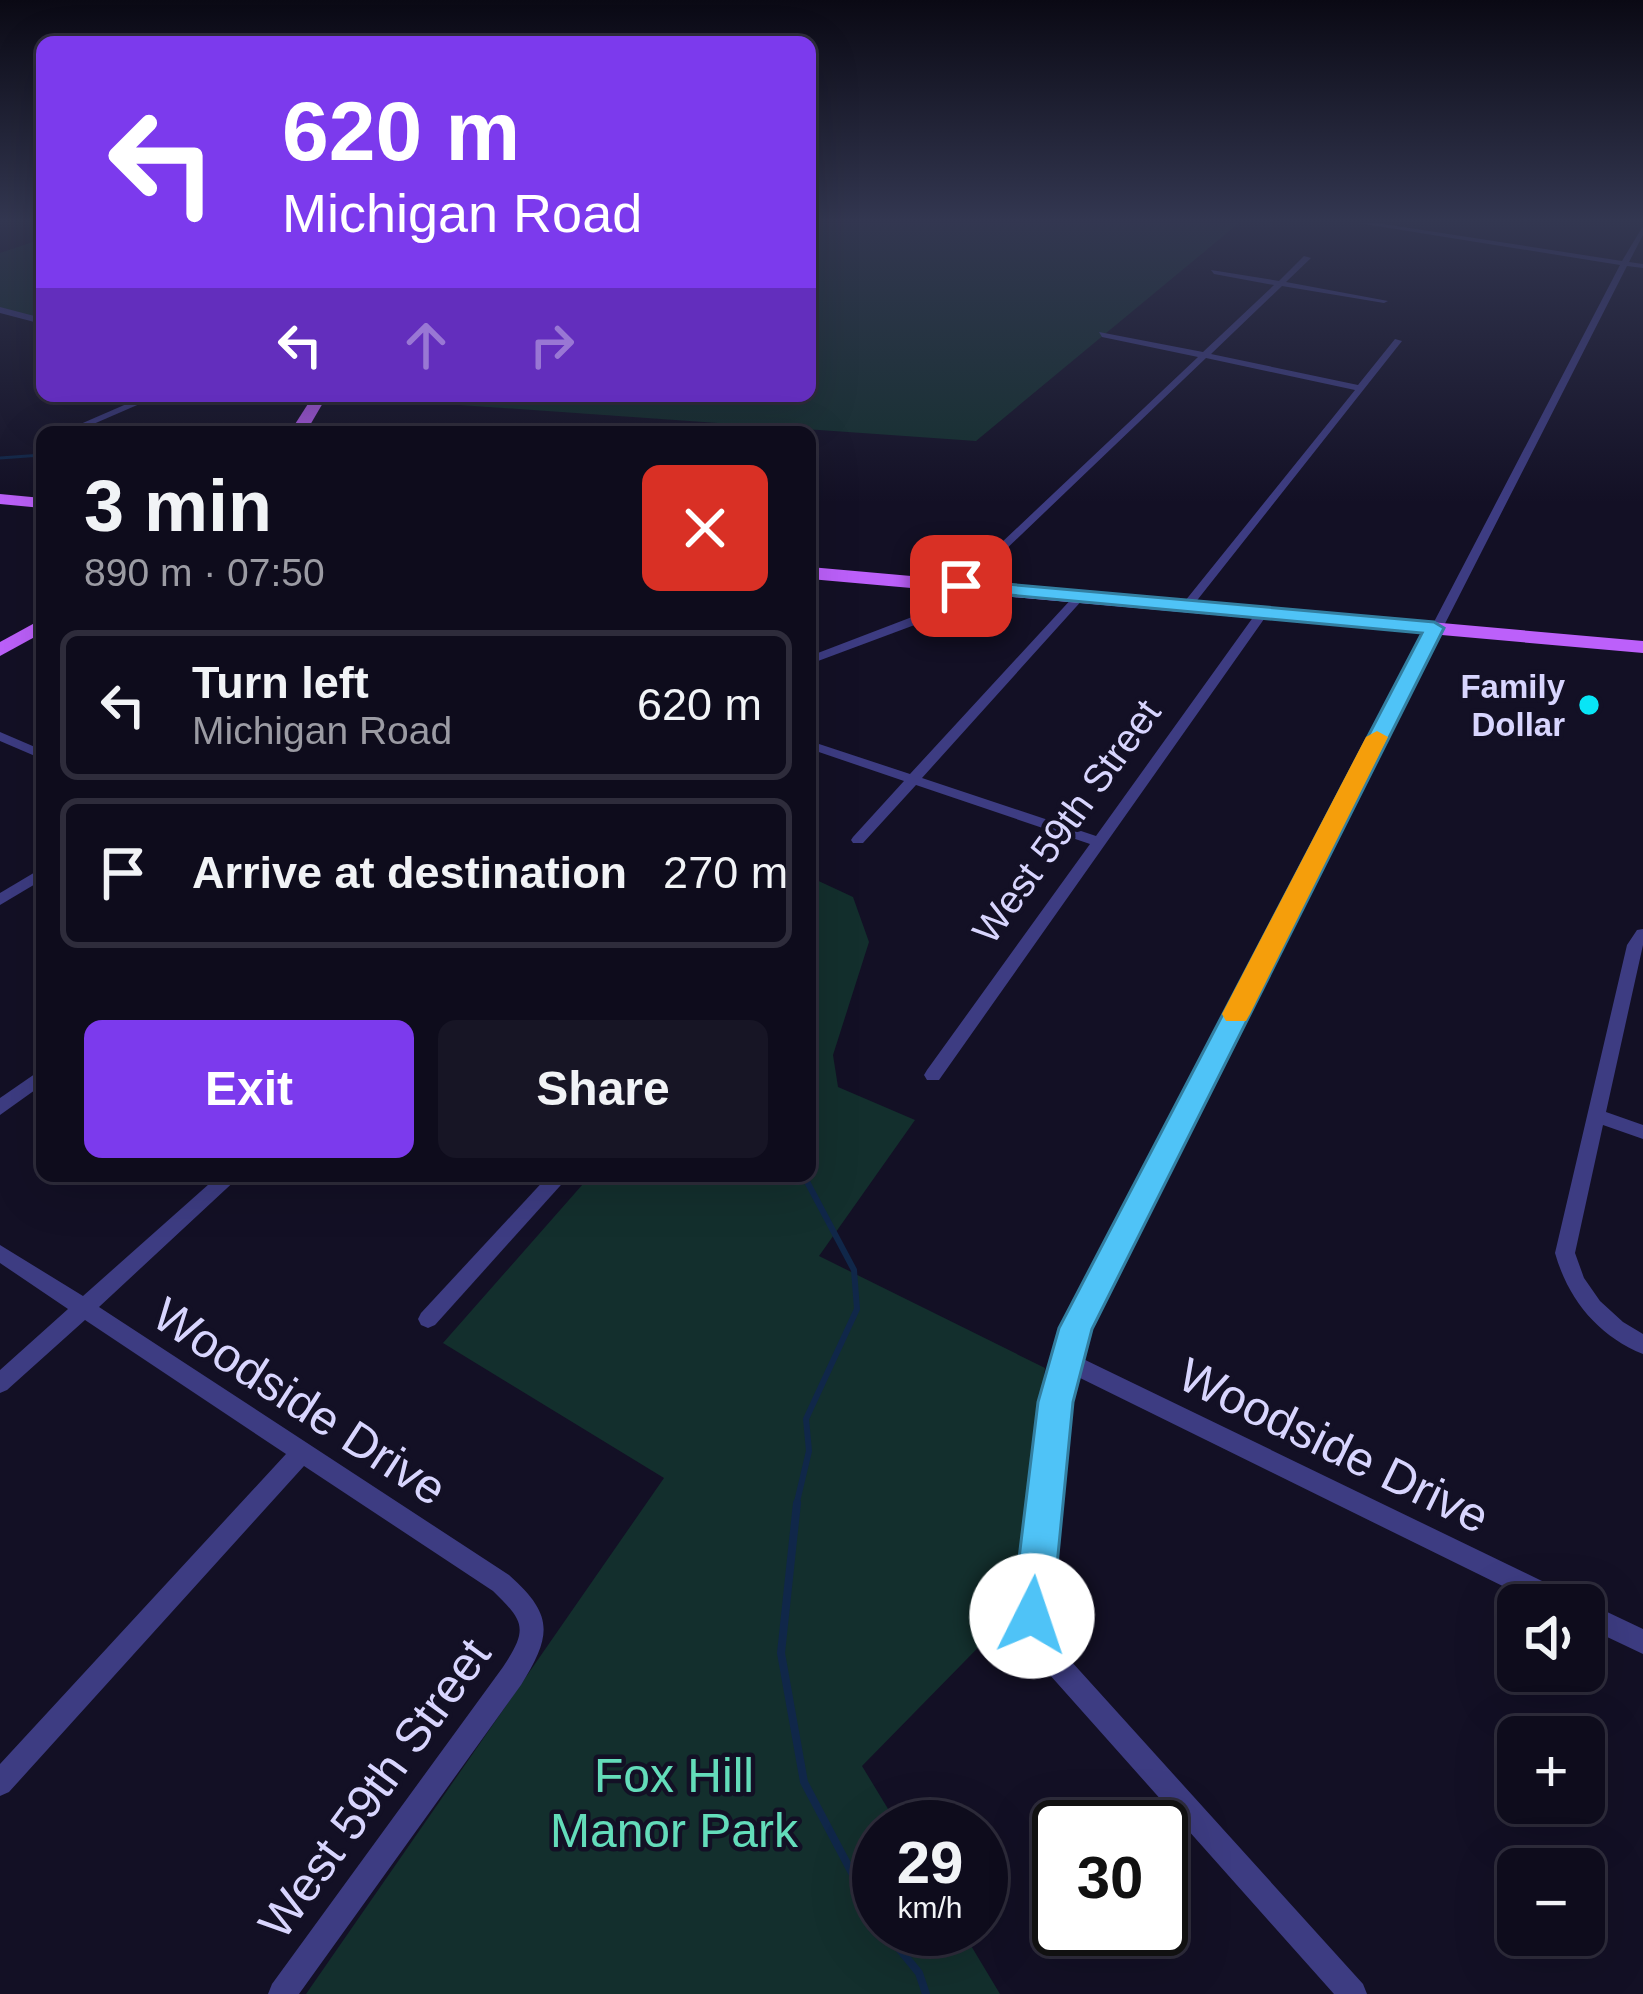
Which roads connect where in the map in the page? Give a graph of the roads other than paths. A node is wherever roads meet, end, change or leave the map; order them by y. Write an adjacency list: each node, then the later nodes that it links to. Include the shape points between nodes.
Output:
1 (1245, 316): 5 (street)
2 (1605, 316): 16 (street)
3 (1102, 334): 5 (street)
4 (1398, 341): 6 (street)
5 (1202, 357): 6 (street); 12 (street)
6 (1360, 388): 14 (street)
7 (139, 402): 8 (street)
8 (81, 426)
9 (0, 499): 10 (main road)
10 (36, 502)
11 (816, 574): 12 (main road)
12 (961, 586): 13 (main road); 20 (street, via 916,620)
13 (1079, 596): 14 (main road); 24 (street)
14 (1187, 606): 15 (main road)
15 (1263, 613): 16 (main road); 26 (street, West 59th Street)
16 (1434, 628): 18 (main road); 41 (street)
17 (36, 629): 19 (main road)
18 (1643, 647)
19 (0, 650)
20 (816, 658)
21 (0, 736): 23 (street)
22 (816, 747): 24 (street)
23 (36, 752)
24 (913, 779): 25 (street); 26 (street)
25 (858, 840)
26 (1099, 842): 30 (street, West 59th Street)
27 (36, 877): 28 (street)
28 (0, 900)
29 (1643, 934): 33 (street)
30 (933, 1075)
31 (36, 1081): 32 (street)
32 (0, 1108)
33 (1595, 1115): 34 (street); 40 (street, via 1565,1253 1582,1297)
34 (1643, 1132)
35 (225, 1182): 38 (street)
36 (554, 1182): 39 (street)
37 (0, 1253): 38 (street, Woodside Drive)
38 (85, 1308): 42 (street); 43 (street, Woodside Drive)
39 (428, 1318)
40 (1643, 1345)
41 (1065, 1360): 44 (street, Woodside Drive); 50 (street, via 1030,1600 1039,1640)
42 (0, 1383)
43 (300, 1454): 46 (street, Woodside Drive, via 501,1583 527,1606); 48 (street)
44 (1524, 1584)
45 (1605, 1623): 47 (street)
46 (536, 1633): 49 (street, West 59th Street)
47 (1643, 1642)
48 (0, 1783)
49 (282, 1994)
50 (1353, 1994)

